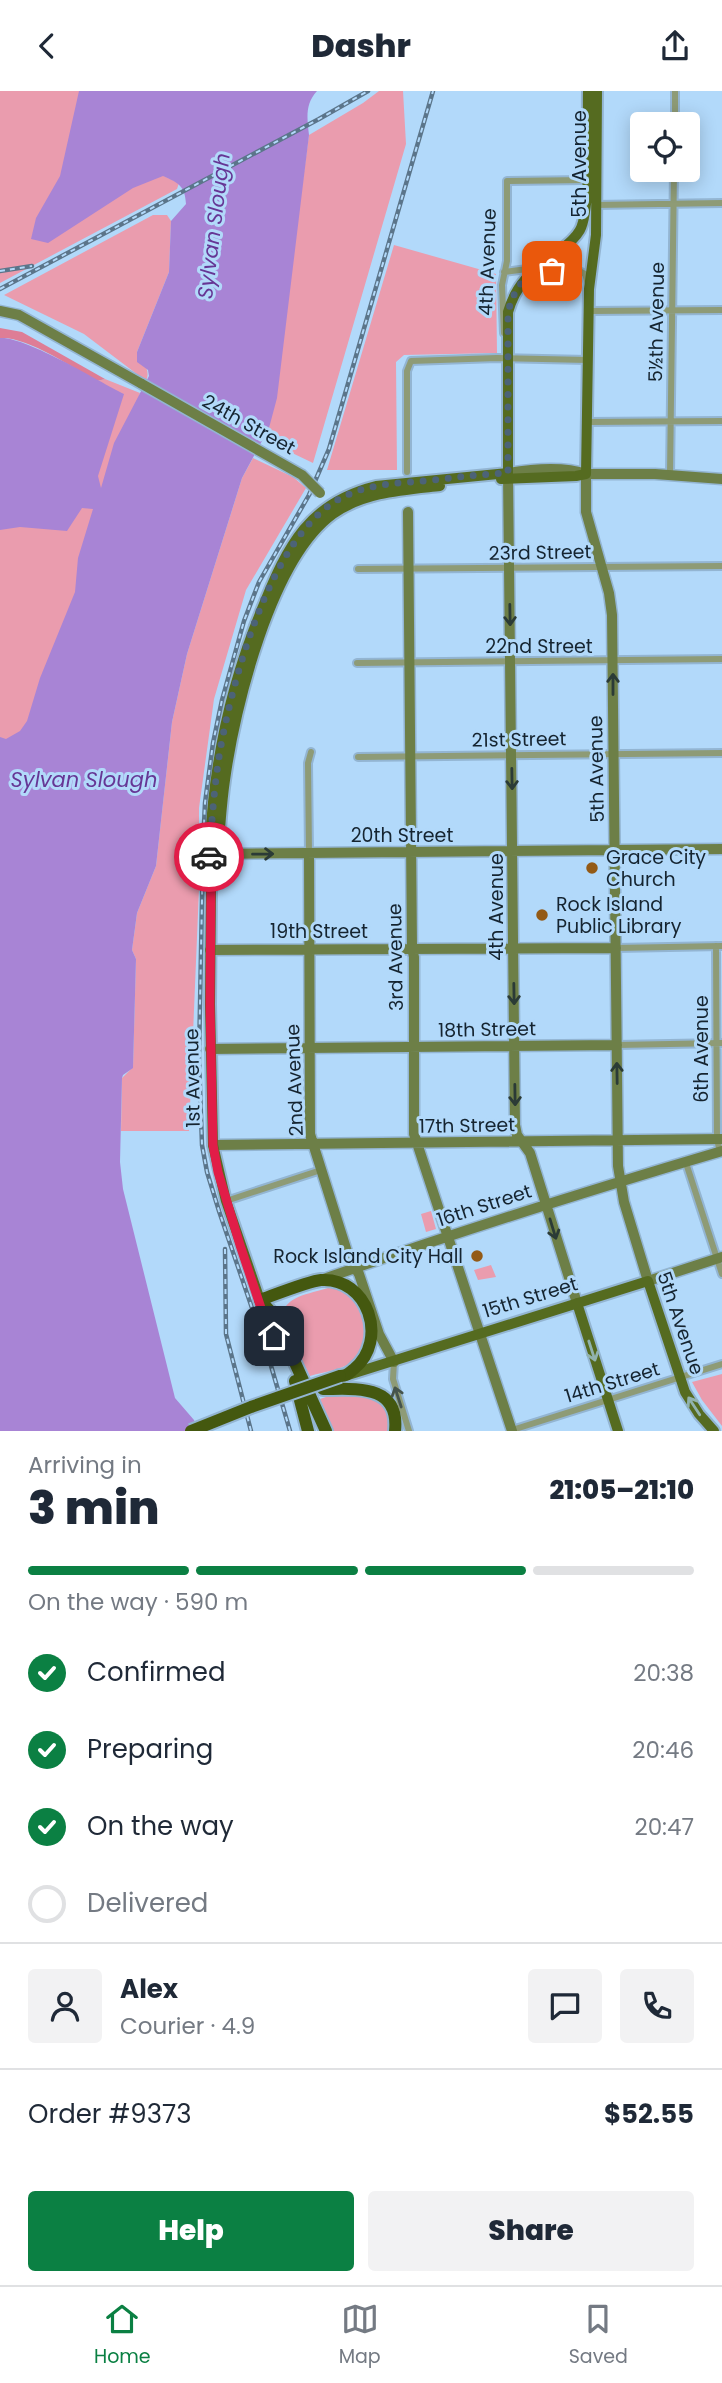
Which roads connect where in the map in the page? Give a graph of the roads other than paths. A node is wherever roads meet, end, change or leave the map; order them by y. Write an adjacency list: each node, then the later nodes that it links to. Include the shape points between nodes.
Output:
1 (588, 91): 5 (main road, 5th Avenue)
2 (597, 91): 9 (main road, 5th Avenue)
3 (675, 91): 4 (street)
4 (674, 112)
5 (587, 180): 9 (main road, 5th Avenue); 11 (street, 4th Avenue, via 507,181)
6 (674, 182): 7 (street, 5½th Avenue)
7 (674, 203): 8 (street); 9 (street); 13 (street, 5½th Avenue)
8 (722, 203)
9 (592, 205): 10 (main road, 5th Avenue, via 574,238); 12 (main road, 5th Avenue, via 594,255)
10 (536, 269): 11 (street); 12 (street, via 583,272); 17 (main road, 5th Avenue, via 514,293 508,312)
11 (504, 272): 17 (street, 4th Avenue, via 502,321)
12 (589, 289): 16 (main road, 5th Avenue)
13 (672, 309): 14 (street); 16 (street); 20 (street, 5½th Avenue)
14 (722, 310)
15 (0, 311): 28 (street, 24th Street, bridge, via 19,315 302,475)
16 (589, 311): 18 (main road, 5th Avenue)
17 (508, 343): 19 (main road, 5th Avenue)
18 (588, 360): 19 (street); 22 (main road, 5th Avenue)
19 (507, 361): 23 (street, via 411,361 407,371); 25 (main road, 4th Avenue)
20 (670, 421): 21 (street); 22 (street); 26 (street, 5½th Avenue)
21 (722, 421)
22 (587, 422): 24 (main road, 5th Avenue)
23 (407, 472)
24 (586, 474): 25 (main road); 26 (street); 31 (street, 5th Avenue, via 586,512)
25 (508, 475): 28 (main road, via 376,486 357,491); 33 (street, 4th Avenue)
26 (670, 475): 27 (street)
27 (722, 479)
28 (333, 509): 50 (main road, 1st Avenue, via 312,520 293,543 252,634 222,741 214,792)
29 (408, 512): 32 (street, 3rd Avenue)
30 (722, 566): 31 (street, 23rd Street)
31 (601, 567): 33 (street, 23rd Street); 36 (street, 5th Avenue, via 611,603)
32 (408, 568): 33 (street, 23rd Street); 34 (street, 23rd Street); 39 (street, 3rd Avenue)
33 (509, 568): 37 (street, 4th Avenue, one-way to 37)
34 (358, 569)
35 (722, 659): 36 (street, 22nd Street)
36 (613, 661): 37 (street, 22nd Street); 42 (street, 5th Avenue, one-way to 36)
37 (511, 662): 39 (street, 22nd Street); 43 (street, 4th Avenue)
38 (357, 663): 39 (street, 22nd Street)
39 (408, 663): 44 (street, 3rd Avenue)
40 (311, 752): 51 (street, 2nd Avenue)
41 (722, 753): 42 (street, 21st Street)
42 (613, 754): 43 (street, 21st Street); 47 (street, 5th Avenue)
43 (512, 755): 44 (street, 21st Street); 48 (street, 4th Avenue, one-way to 48)
44 (410, 756): 45 (street, 21st Street); 49 (street, 3rd Avenue)
45 (358, 757)
46 (722, 849): 47 (street, 20th Street)
47 (615, 851): 48 (street, 20th Street); 54 (street, 5th Avenue)
48 (513, 852): 49 (street, 20th Street); 56 (street, 4th Avenue)
49 (410, 853): 51 (street, 20th Street); 53 (street, 3rd Avenue)
50 (213, 854): 51 (street, 20th Street, one-way to 51); 57 (main road, 1st Avenue, via 208,876)
51 (309, 854): 55 (street, 2nd Avenue)
52 (719, 946): 54 (street, 19th Street); 58 (street, 6th Avenue)
53 (412, 948): 55 (street, 19th Street); 56 (street, 19th Street); 62 (street, 3rd Avenue)
54 (616, 948): 56 (street, 19th Street); 59 (street, 5th Avenue)
55 (310, 949): 57 (street, 19th Street); 61 (street, 2nd Avenue)
56 (513, 949): 60 (street, 4th Avenue, one-way to 60)
57 (210, 950): 63 (main road, 1st Avenue)
58 (719, 1043): 59 (street, 18th Street); 64 (street, 6th Avenue)
59 (617, 1045): 60 (street, 18th Street); 66 (street, 5th Avenue, one-way to 59)
60 (514, 1046): 62 (street, 18th Street); 67 (street, 4th Avenue, one-way to 67, via 515,1125)
61 (310, 1047): 62 (street, 18th Street); 63 (street, 18th Street); 70 (street, 2nd Avenue)
62 (414, 1048): 68 (street, 3rd Avenue)
63 (210, 1049): 69 (main road, 1st Avenue)
64 (720, 1139): 65 (street, 17th Street); 71 (street, 6th Avenue)
65 (683, 1140): 66 (street, 17th Street); 72 (street)
66 (617, 1141): 67 (street, 17th Street); 74 (street, 5th Avenue)
67 (522, 1142): 68 (street, 17th Street); 76 (street, 4th Avenue, via 530,1153)
68 (418, 1144): 70 (street, 17th Street); 77 (street, 3rd Avenue)
69 (213, 1145): 70 (street, 17th Street); 75 (main road, 1st Avenue)
70 (313, 1145): 73 (street, 2nd Avenue)
71 (721, 1151): 72 (street, 16th Street)
72 (685, 1163): 74 (street, 16th Street); 78 (street)
73 (321, 1170): 75 (street); 79 (street, 2nd Avenue, via 349,1258)
74 (619, 1182): 76 (street, 16th Street); 82 (street, 5th Avenue)
75 (226, 1201): 84 (main road, 1st Avenue)
76 (546, 1205): 77 (street, 16th Street); 85 (street, 4th Avenue, one-way to 85)
77 (449, 1237): 79 (street, 16th Street); 87 (street, 3rd Avenue)
78 (720, 1258): 80 (street); 82 (street, 15th Street)
79 (356, 1266): 81 (street, 16th Street); 88 (street, 2nd Avenue, via 379,1334)
80 (722, 1274)
81 (320, 1280): 83 (highway, 16th Street); 91 (highway, via 354,1290 373,1330 363,1361)
82 (648, 1281): 85 (main road, 15th Street); 90 (main road, 5th Avenue)
83 (293, 1289): 84 (highway, 16th Street); 86 (highway, via 280,1305)
84 (260, 1300): 86 (highway, 1st Avenue); 96 (highway, 1st Avenue, via 291,1372)
85 (577, 1303): 87 (main road, 15th Street); 92 (main road, 4th Avenue, one-way to 92)
86 (277, 1324): 97 (highway, 1st Avenue)
87 (480, 1333): 88 (main road, 15th Street); 101 (street, 3rd Avenue)
88 (394, 1361): 91 (main road, 15th Street); 100 (street, 2nd Avenue, one-way to 88, via 393,1379)
89 (722, 1364): 90 (street, 14th Street)
90 (679, 1377): 92 (street, 14th Street); 103 (main road, 5th Avenue, one-way to 90, via 691,1403)
91 (344, 1380): 93 (highway, via 372,1391); 94 (highway, 15th Street, bridge, via 251,1407); 95 (highway)
92 (608, 1399): 101 (street, 14th Street); 102 (main road, 4th Avenue)
93 (394, 1412): 98 (highway); 99 (highway)
94 (191, 1431)
95 (211, 1431)
96 (309, 1431)
97 (326, 1431)
98 (395, 1431)
99 (401, 1431)
100 (409, 1431)
101 (512, 1431)
102 (618, 1431)
103 (713, 1431)

